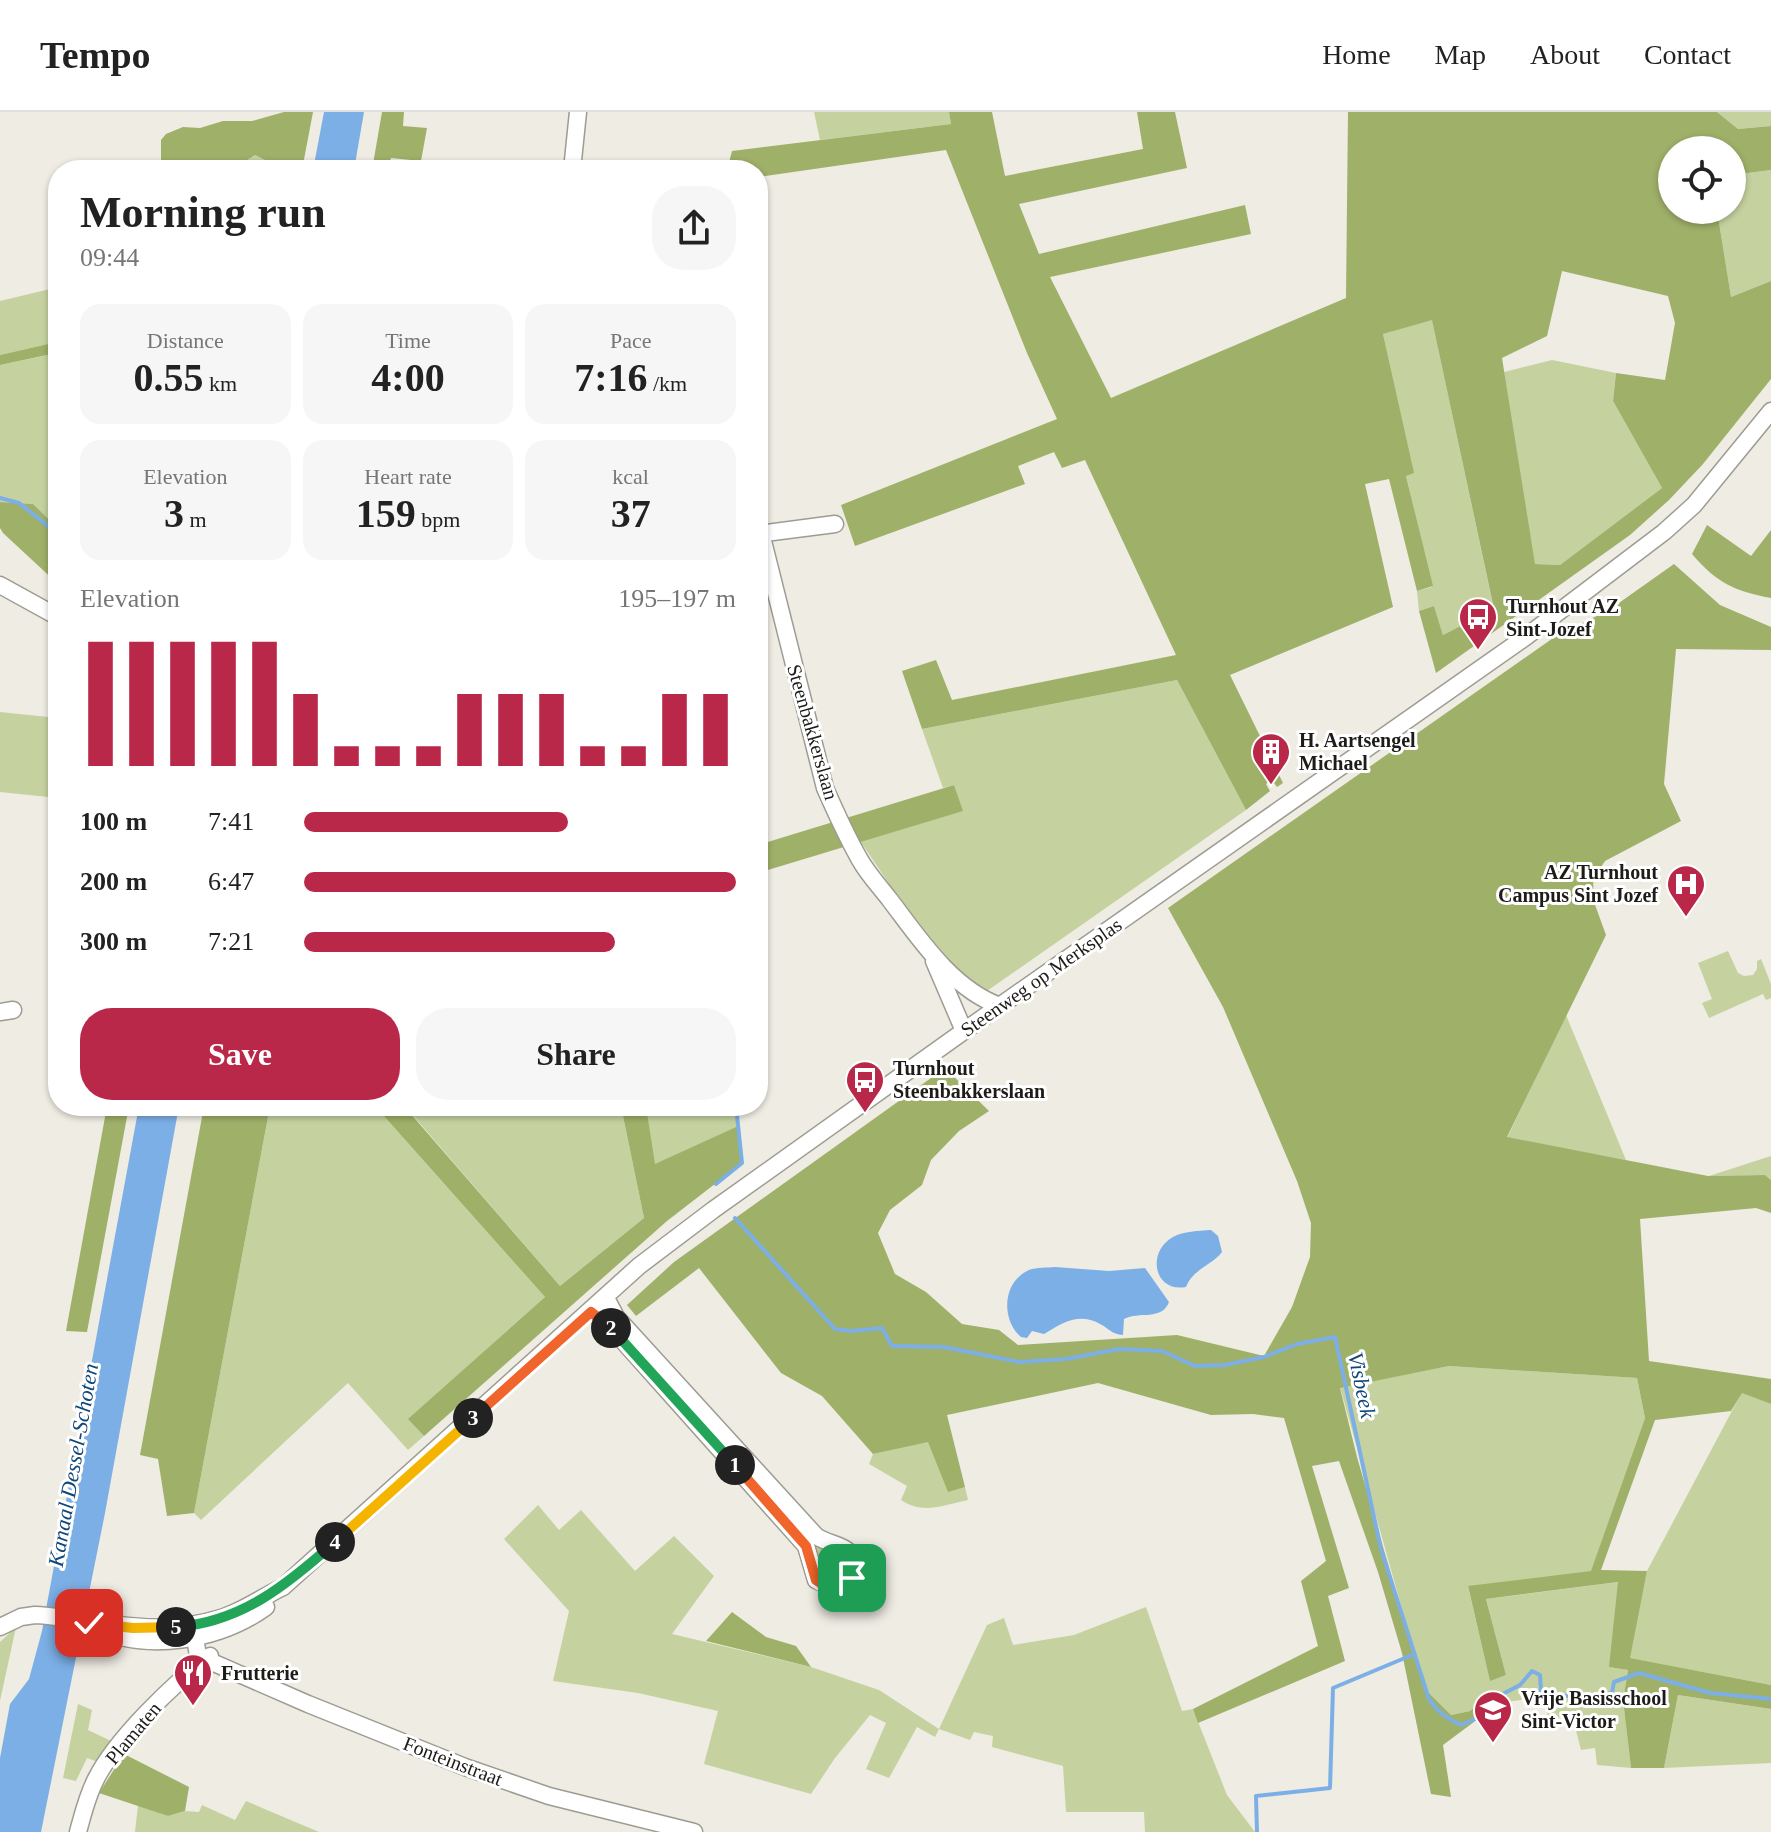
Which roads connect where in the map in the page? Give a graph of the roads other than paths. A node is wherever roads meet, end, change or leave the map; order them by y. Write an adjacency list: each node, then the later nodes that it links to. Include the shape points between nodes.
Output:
1 (578, 112): 2 (street)
2 (573, 160)
3 (1771, 411): 10 (street, Steenweg op Merksplas, via 1713,484 1664,532 1527,636)
4 (835, 524): 5 (street, Steenbakkerslaan)
5 (768, 534)
6 (768, 561): 9 (street, Steenbakkerslaan, via 825,788 862,864)
7 (0, 585): 8 (street)
8 (48, 611)
9 (930, 952): 10 (street, Steenbakkerslaan, via 962,982); 11 (street, Steenbakkerslaan)
10 (1000, 1006): 11 (street, Steenweg op Merksplas)
11 (964, 1031): 12 (street, Steenweg op Merksplas, via 713,1210)
12 (606, 1298): 13 (street, Steenweg op Merksplas); 13 (street, via 616,1317 816,1536 850,1551 855,1567 849,1581 834,1588 816,1580 806,1546 607,1323)
13 (591, 1312): 15 (street, Steenweg op Merksplas, via 275,1599 253,1616)
14 (0, 1627): 15 (street, Steenweg op Merksplas, via 43,1615 143,1628)
15 (202, 1629): 16 (street)
16 (213, 1659): 17 (street, Plamaten, via 166,1693 114,1752 96,1778); 18 (street, Fonteinstraat, via 465,1767 549,1796)
17 (78, 1832)
18 (694, 1832)

